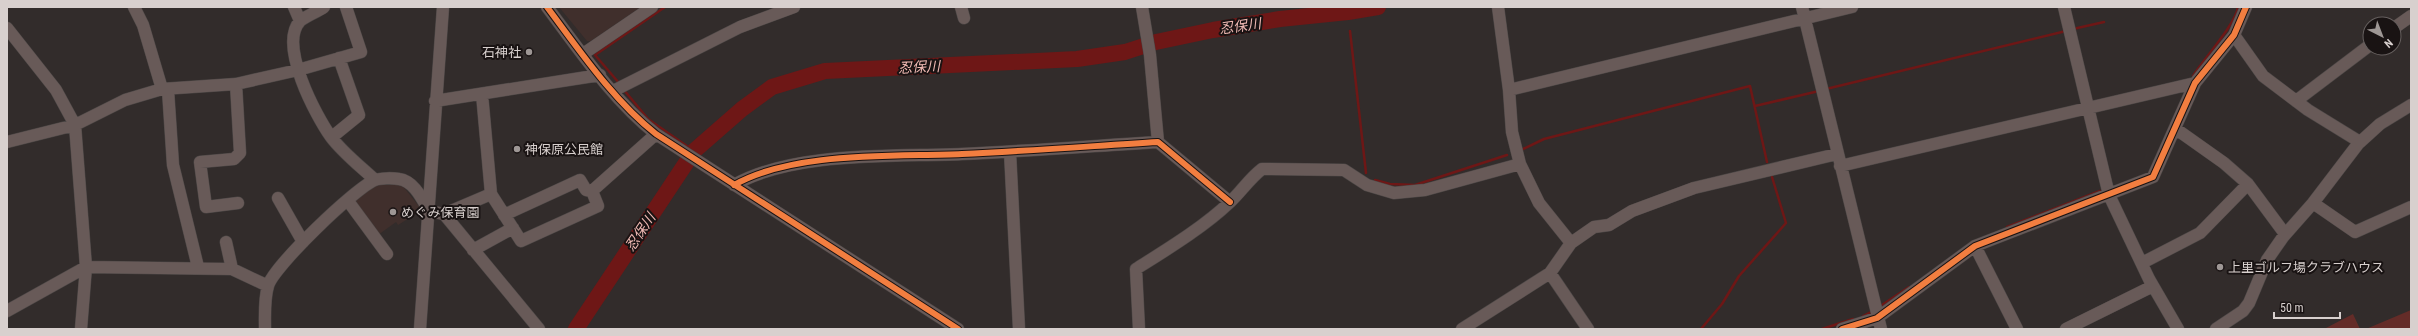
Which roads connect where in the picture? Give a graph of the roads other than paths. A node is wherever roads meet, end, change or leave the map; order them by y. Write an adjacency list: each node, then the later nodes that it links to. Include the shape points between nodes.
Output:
1 (134, 7): 27 (street, via 143,25)
2 (294, 7): 16 (street)
3 (324, 7): 16 (street)
4 (346, 7): 22 (street, via 360,52)
5 (442, 7): 31 (street)
6 (546, 7): 21 (street)
7 (652, 7): 21 (street)
8 (794, 7): 29 (street, via 740,27)
9 (1142, 7): 40 (street, via 1148,37)
10 (1498, 7): 28 (street)
11 (1852, 7): 14 (street)
12 (2064, 7): 34 (street)
13 (2246, 7): 19 (street)
14 (1804, 13): 28 (street); 43 (street)
15 (2411, 16): 17 (street)
16 (300, 22): 23 (street, via 294,52)
17 (2402, 22)
18 (7, 28): 35 (street, via 56,90)
19 (2234, 36): 25 (street); 32 (street, via 2263,76)
20 (2362, 51): 32 (street)
21 (583, 54): 24 (street)
22 (339, 58): 23 (street); 38 (street, via 359,115)
23 (298, 70): 26 (street); 38 (street, via 307,97)
24 (600, 75): 29 (street); 30 (street)
25 (2195, 83): 34 (street); 36 (street)
26 (236, 84): 27 (street); 54 (street, via 240,153 234,159 200,162 206,207)
27 (165, 89): 35 (street, via 125,100); 71 (street, via 173,165)
28 (1509, 90): 44 (street, via 1514,145)
29 (613, 91): 37 (street, via 640,121)
30 (482, 94): 31 (street); 50 (street)
31 (435, 101): 58 (street)
32 (2296, 102): 41 (street)
33 (2411, 105): 41 (street, via 2380,124)
34 (2089, 107): 45 (street); 51 (street)
35 (75, 125): 39 (street); 70 (street)
36 (2176, 129): 47 (street, via 2224,163); 51 (street, via 2154,178)
37 (656, 134): 48 (street); 49 (street)
38 (332, 137): 46 (street)
39 (7, 142)
40 (1158, 142): 42 (street); 55 (street)
41 (2360, 142): 56 (street)
42 (1010, 152): 48 (street, via 807,161 746,178); 83 (street)
43 (1837, 154): 45 (street); 65 (street, via 1694,188 1632,211 1609,225 1594,227)
44 (1520, 164): 55 (street, via 1425,190 1394,193 1367,185 1344,170 1262,168); 65 (street, via 1539,203)
45 (1840, 166): 77 (street)
46 (375, 180): 53 (street); 58 (street, via 407,181)
47 (2248, 184): 62 (street); 69 (street, via 2200,233)
48 (734, 185): 82 (street)
49 (592, 191): 60 (street, via 586,190 580,180); 61 (street, via 598,206 584,213 521,241)
50 (491, 194): 59 (street); 60 (street)
51 (2109, 196): 66 (street); 69 (street)
52 (278, 198): 64 (street)
53 (348, 201): 64 (street); 68 (street)
54 (238, 202)
55 (1230, 202): 84 (street, via 1167,250 1136,269)
56 (2313, 203): 57 (street, via 2355,232); 62 (street)
57 (2411, 207)
58 (429, 211): 59 (street); 80 (street)
59 (444, 214): 67 (street)
60 (504, 215): 61 (street)
61 (513, 228): 67 (street)
62 (2285, 234): 91 (street, via 2267,260 2250,303 2243,311)
63 (226, 242): 72 (street)
64 (303, 242): 74 (street, via 276,270)
65 (1571, 243): 73 (street)
66 (1975, 246): 77 (street); 88 (street)
67 (473, 250): 81 (street)
68 (387, 254)
69 (2142, 263): 75 (street)
70 (86, 267): 71 (street); 76 (street); 78 (street)
71 (198, 267): 72 (street)
72 (232, 268): 74 (street)
73 (1550, 274): 85 (street); 86 (street)
74 (268, 286): 79 (street)
75 (2153, 286): 89 (street); 90 (street)
76 (7, 311)
77 (1879, 323): 87 (street)
78 (81, 329)
79 (264, 329)
80 (420, 329)
81 (539, 329)
82 (958, 329)
83 (1019, 329)
84 (1139, 329)
85 (1462, 329)
86 (1588, 329)
87 (1842, 329)
88 (2017, 329)
89 (2066, 329)
90 (2178, 329)
91 (2216, 329)

